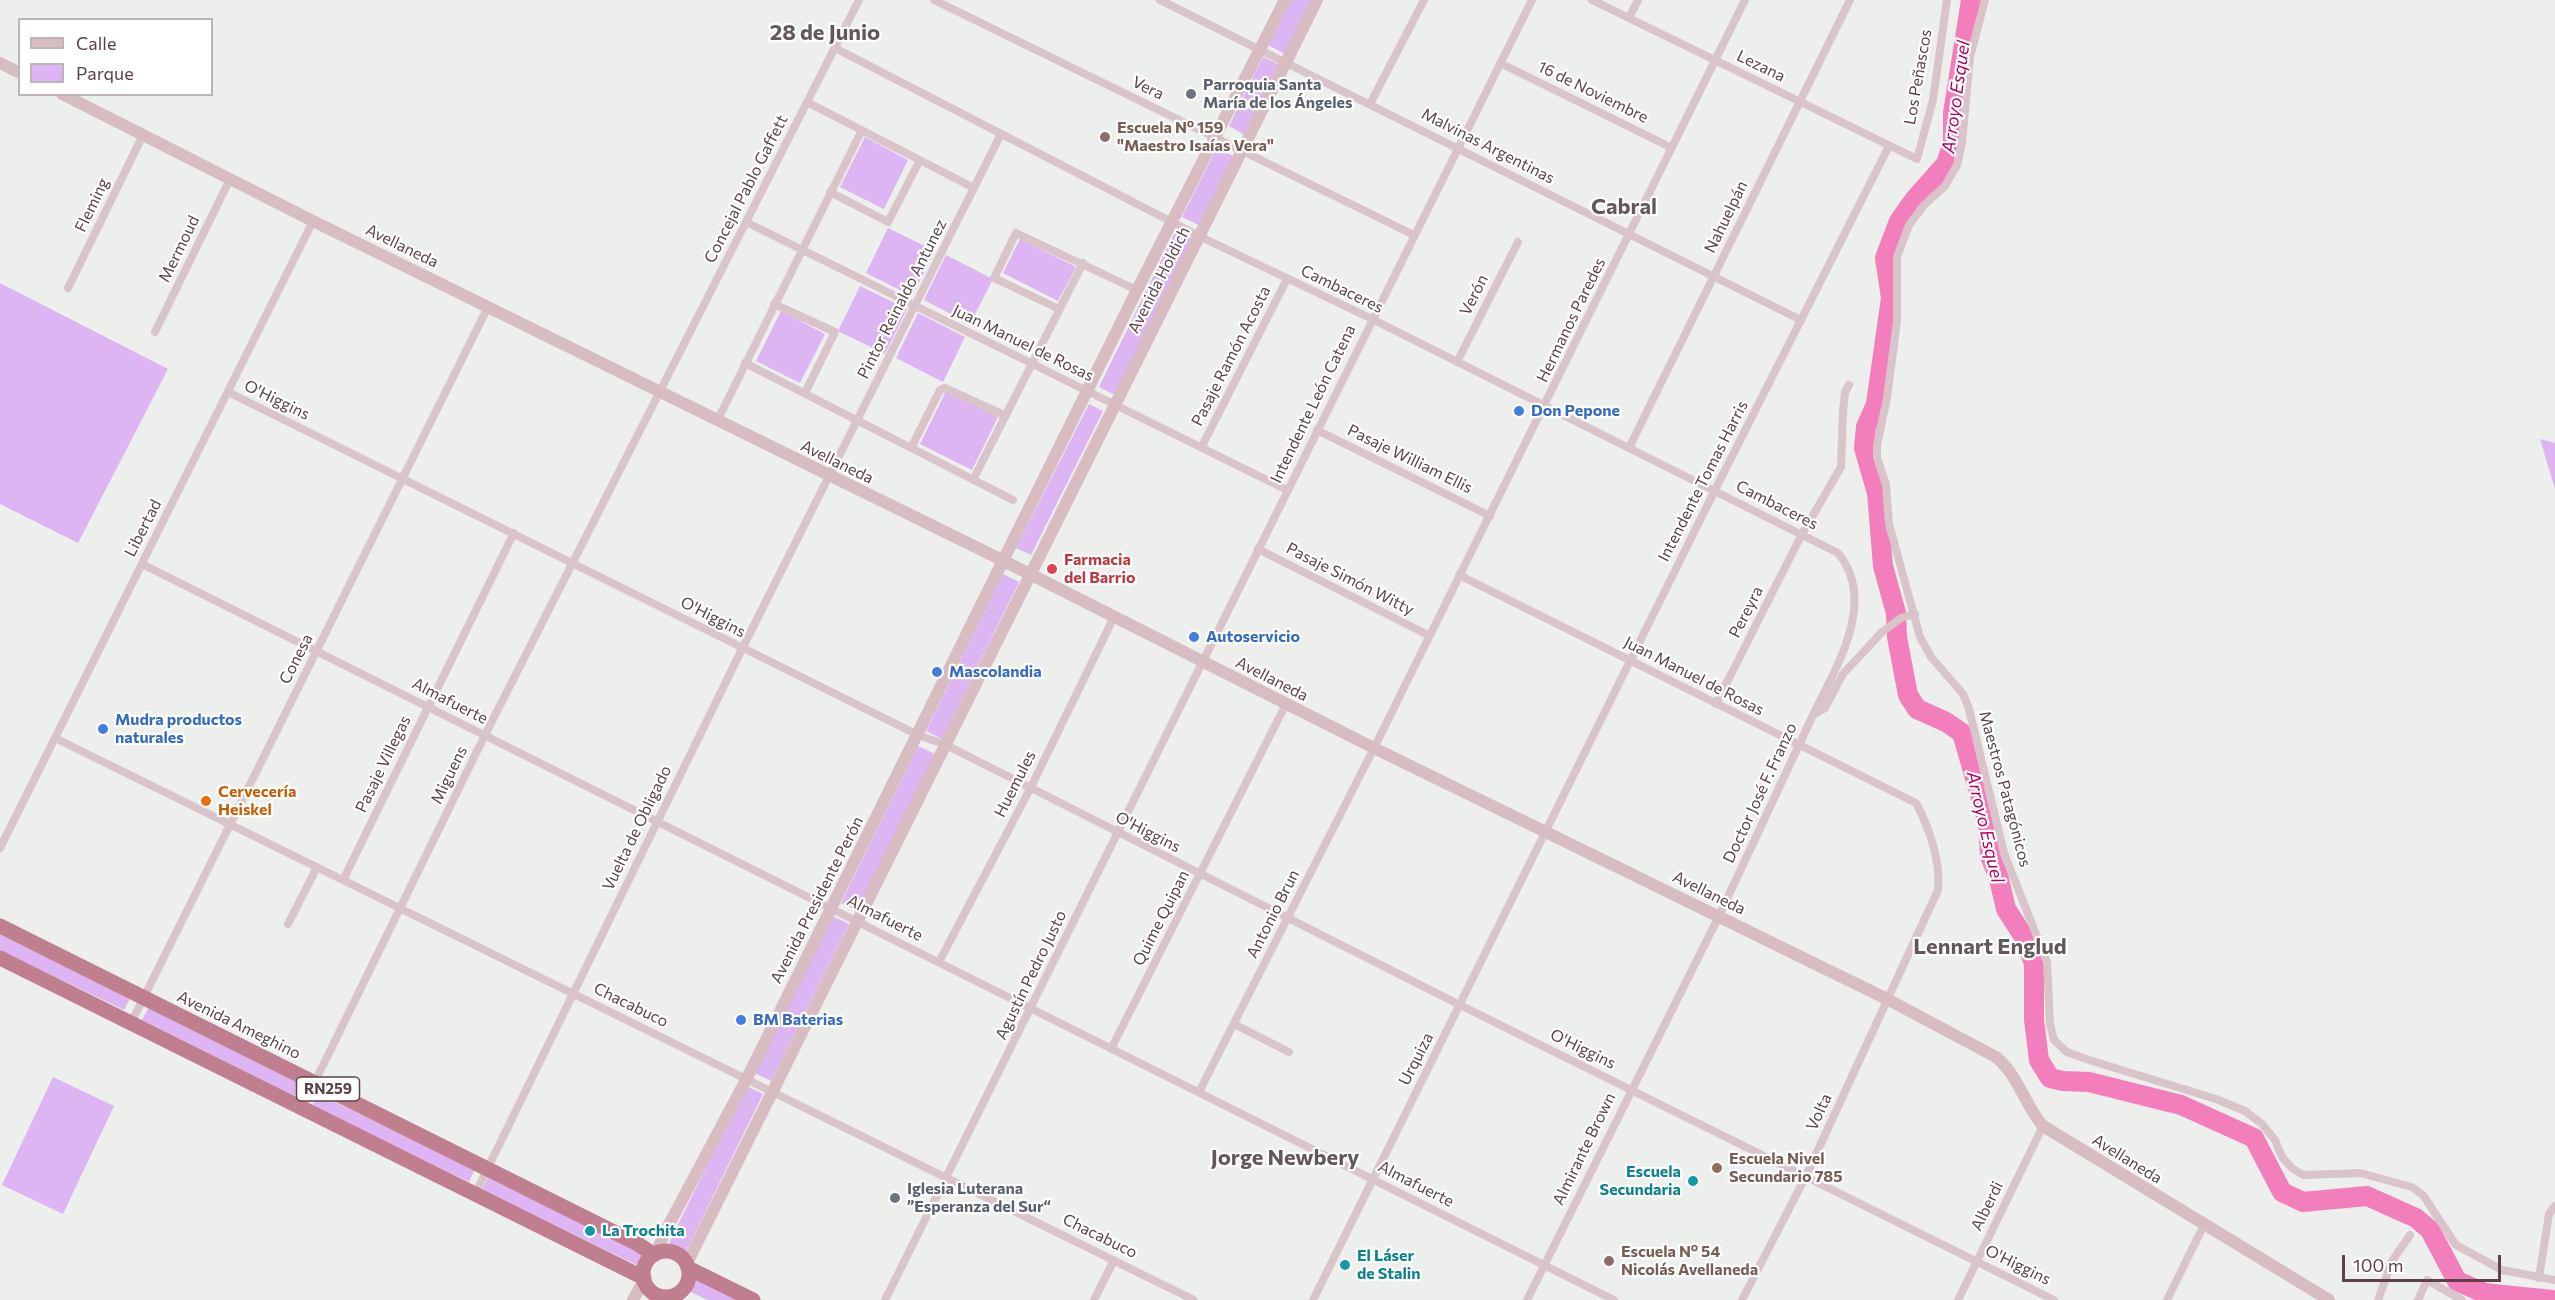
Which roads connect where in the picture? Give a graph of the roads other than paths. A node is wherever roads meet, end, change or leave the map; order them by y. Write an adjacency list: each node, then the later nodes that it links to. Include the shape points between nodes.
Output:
1 (859, 0): 15 (street, Concejal Pablo Gaffett)
2 (934, 0): 29 (street, Vera)
3 (1160, 0): 16 (street, Malvinas Argentinas)
4 (1285, 0): 16 (street, Avenida Holdich)
5 (1317, 0): 18 (street, Avenida Holdich)
6 (1424, 0): 25 (street)
7 (1532, 0): 20 (street, Intendente León Catena)
8 (1592, 0): 14 (street, Lezana)
9 (1638, 0): 14 (street)
10 (1745, 0): 17 (street, Hermanos Paredes)
11 (1850, 0): 24 (street, Nahuelpán)
12 (1947, 0): 34 (street, Los Peñascos, via 1933,100)
13 (1985, 0): 92 (street, Maestros Patagónicos, via 1970,57 1957,165 1945,186 1909,225 1897,257 1897,321 1877,457 1886,485 1889,524)
14 (1629, 18): 17 (street, Lezana)
15 (835, 48): 23 (street, Concejal Pablo Gaffett); 27 (street, Cambaceres)
16 (1260, 50): 18 (street, Malvinas Argentinas); 29 (street, Avenida Holdich)
17 (1714, 60): 24 (street, Lezana); 32 (street, Hermanos Paredes)
18 (1286, 62): 25 (street, Malvinas Argentinas); 33 (street, Avenida Holdich)
19 (0, 63): 21 (street)
20 (1500, 63): 31 (street, Intendente León Catena); 32 (street, 16 de Noviembre)
21 (18, 72)
22 (66, 96): 28 (street, Avellaneda)
23 (807, 102): 26 (street); 40 (street, Concejal Pablo Gaffett)
24 (1799, 102): 30 (street, Lezana); 48 (street, Nahuelpán)
25 (1370, 104): 31 (street, Malvinas Argentinas)
26 (862, 130): 35 (street); 38 (street)
27 (1001, 134): 37 (street, Pintor Reinaldo Antunez); 41 (street, Cambaceres)
28 (143, 135): 36 (street, Avellaneda); 50 (street, Fleming)
29 (1216, 138): 33 (street, Vera); 41 (street, Avenida Holdich)
30 (1889, 146): 34 (street, Lezana); 57 (street, Intendente Tomas Harris)
31 (1458, 147): 42 (street, Malvinas Argentinas); 43 (street, Intendente León Catena)
32 (1672, 148): 42 (street, Hermanos Paredes)
33 (1241, 152): 43 (street, Vera); 44 (street, Avenida Holdich)
34 (1917, 159)
35 (920, 160): 37 (street); 38 (street, via 888,222)
36 (230, 179): 39 (street, Avellaneda); 58 (street, Mermoud)
37 (974, 188): 53 (street, Pintor Reinaldo Antunez)
38 (830, 192): 46 (street)
39 (313, 221): 54 (street, Avellaneda); 64 (street, Libertad)
40 (746, 222): 46 (street, Juan Manuel de Rosas); 65 (street, Concejal Pablo Gaffett)
41 (1172, 222): 44 (street, Cambaceres); 51 (street, Avenida Holdich)
42 (1629, 234): 48 (street, Malvinas Argentinas); 68 (street, Hermanos Paredes)
43 (1414, 235): 56 (street, Intendente León Catena)
44 (1199, 236): 49 (street, Cambaceres); 67 (street, Avenida Holdich)
45 (1518, 242): 59 (street, Verón)
46 (800, 249): 52 (street); 53 (street, Juan Manuel de Rosas)
47 (1083, 263): 51 (street); 55 (street); 55 (street, via 1016,233 994,278)
48 (1714, 277): 57 (street, Malvinas Argentinas); 75 (street, Nahuelpán)
49 (1287, 279): 56 (street, Cambaceres); 73 (street, Pasaje Ramón Acosta)
50 (68, 288)
51 (1137, 291): 63 (street, Avenida Holdich)
52 (774, 304): 60 (street); 66 (street, via 835,332)
53 (915, 306): 61 (street, Juan Manuel de Rosas); 70 (street, Pintor Reinaldo Antunez)
54 (488, 307): 65 (street, Avellaneda); 77 (street, Conesa)
55 (1059, 309): 61 (street)
56 (1372, 320): 59 (street, Cambaceres); 72 (street, Intendente León Catena)
57 (1801, 320): 80 (street, Intendente Tomas Harris)
58 (155, 332)
59 (1457, 362): 68 (street, Cambaceres)
60 (745, 363): 66 (street); 71 (street)
61 (1034, 364): 63 (street, Juan Manuel de Rosas); 69 (street)
62 (1849, 385): 84 (street, via 1845,392 1841,467)
63 (1089, 391): 67 (street, Juan Manuel de Rosas); 86 (street, Avenida Holdich)
64 (228, 392): 77 (street, O'Higgins); 87 (street, Libertad)
65 (659, 392): 71 (street, Avellaneda); 88 (street, Miguens)
66 (805, 393): 70 (street)
67 (1115, 404): 73 (street, Juan Manuel de Rosas); 89 (street, Avenida Holdich)
68 (1545, 406): 75 (street, Cambaceres); 82 (street, Hermanos Paredes)
69 (1006, 416): 74 (street, via 945,388 940,390); 78 (street)
70 (858, 419): 74 (street); 76 (street, Pintor Reinaldo Antunez)
71 (717, 421): 76 (street, Avellaneda)
72 (1317, 430): 79 (street, Intendente León Catena); 82 (street, Pasaje William Ellis)
73 (1202, 446): 79 (street, Juan Manuel de Rosas)
74 (911, 448): 78 (street)
75 (1629, 448): 80 (street, Cambaceres)
76 (829, 476): 86 (street, Avellaneda); 95 (street, Vuelta de Obligado)
77 (403, 478): 83 (street, O'Higgins); 96 (street, Conesa)
78 (973, 480): 81 (street)
79 (1287, 490): 85 (street, Intendente León Catena)
80 (1715, 490): 84 (street, Cambaceres); 97 (street, Intendente Tomas Harris)
81 (1013, 500)
82 (1490, 516): 90 (street, Hermanos Paredes)
83 (514, 533): 88 (street, O'Higgins); 101 (street, Pasaje Villegas)
84 (1802, 534): 91 (street, Cambaceres, via 1838,553 1847,564); 100 (street, Pereyra)
85 (1258, 549): 94 (street, Pasaje Simón Witty); 98 (street, Intendente León Catena)
86 (1004, 561): 89 (street, Avellaneda); 104 (street, Avenida Presidente Perón)
87 (142, 564): 96 (street, Almafuerte); 105 (street, Libertad)
88 (573, 564): 95 (street, O'Higgins); 103 (street, Miguens)
89 (1030, 575): 93 (street, Avellaneda); 106 (street)
90 (1459, 575): 94 (street, Hermanos Paredes); 97 (street, Juan Manuel de Rosas)
91 (1855, 599): 102 (street, Doctor José F. Franzo, via 1843,652)
92 (1915, 614): 102 (street, Doctor José F. Franzo, via 1886,628 1843,674 1825,708); 157 (street, Maestros Patagónicos, via 1924,645 1963,694 1969,709 2004,854 2047,962 2054,1040 2067,1052 2245,1111 2262,1124 2282,1157 2303,1175 2360,1173 2412,1187 2423,1195 2456,1245 2502,1270)
93 (1114, 617): 98 (street, Avellaneda); 109 (street, Huemules)
94 (1430, 636): 108 (street, Hermanos Paredes)
95 (742, 648): 104 (street, O'Higgins); 110 (street, Vuelta de Obligado)
96 (317, 651): 101 (street, Almafuerte); 111 (street, Conesa)
97 (1631, 661): 100 (street, Juan Manuel de Rosas); 112 (street, Intendente Tomas Harris)
98 (1202, 662): 99 (street, Avellaneda); 113 (street, Agustín Pedro Justo)
99 (1286, 704): 108 (street, Avellaneda); 116 (street, Quime Quipan)
100 (1716, 704): 107 (street, Juan Manuel de Rosas)
101 (427, 706): 103 (street, Almafuerte); 117 (street, Pasaje Villegas)
102 (1813, 716): 107 (street, Doctor José F. Franzo)
103 (485, 735): 110 (street, Almafuerte); 119 (street, Miguens)
104 (918, 735): 106 (street, O'Higgins); 120 (street, Avenida Presidente Perón)
105 (55, 738): 111 (street, Chacabuco); 114 (street, Libertad)
106 (946, 745): 109 (street, O'Higgins); 123 (street)
107 (1799, 746): 118 (street, Juan Manuel de Rosas, via 1916,803 1925,819 1940,876); 121 (street, Doctor José F. Franzo)
108 (1374, 748): 112 (street, Avellaneda); 122 (street, Antonio Brun)
109 (1030, 789): 113 (street, O'Higgins); 127 (street, Huemules)
110 (657, 821): 120 (street, Almafuerte); 128 (street, Vuelta de Obligado)
111 (230, 825): 115 (street, Chacabuco); 129 (street, Conesa)
112 (1547, 832): 121 (street, Avellaneda); 131 (street, Urquiza)
113 (1118, 833): 116 (street, O'Higgins); 132 (street, Agustín Pedro Justo)
114 (0, 848)
115 (317, 867): 117 (street, Chacabuco); 124 (street)
116 (1200, 874): 122 (street, O'Higgins); 135 (street, Quime Quipan)
117 (344, 880): 119 (street, Chacabuco)
118 (1938, 890): 130 (street, Volta)
119 (401, 907): 128 (street, Chacabuco); 138 (street, Miguens)
120 (831, 908): 123 (street, Almafuerte); 137 (street, Avenida Presidente Perón)
121 (1719, 916): 130 (street, Avellaneda); 139 (street, Almirante Brown)
122 (1288, 918): 131 (street, O'Higgins); 134 (street, Antonio Brun)
123 (857, 921): 127 (street, Almafuerte); 140 (street)
124 (288, 924)
125 (0, 926): 129 (highway, Avenida Ameghino / RN259)
126 (0, 958): 133 (highway, RN259)
127 (939, 962): 132 (street, Almafuerte)
128 (572, 993): 137 (street, Chacabuco); 144 (street, Vuelta de Obligado)
129 (143, 997): 133 (street, Conesa); 138 (highway, Avenida Ameghino / RN259)
130 (1887, 999): 143 (street, Avellaneda, via 1996,1057 2007,1066); 145 (street, Volta)
131 (1460, 1005): 139 (street, O'Higgins); 147 (street, Urquiza)
132 (1031, 1009): 135 (street, Almafuerte); 146 (street, Agustín Pedro Justo)
133 (131, 1023): 142 (highway, RN259)
134 (1234, 1024): 136 (street); 141 (street, Antonio Brun)
135 (1111, 1048): 141 (street, Almafuerte)
136 (1289, 1052)
137 (747, 1078): 140 (street, Chacabuco); 152 (street, Avenida Presidente Perón)
138 (315, 1083): 142 (street, Miguens); 144 (highway, Avenida Ameghino / RN259)
139 (1630, 1089): 145 (street, O'Higgins); 155 (street, Almirante Brown)
140 (773, 1092): 146 (street, Chacabuco); 156 (street)
141 (1199, 1092): 147 (street, Almafuerte)
142 (302, 1108): 148 (highway, RN259)
143 (2043, 1126): 150 (street, Avellaneda); 154 (street, Alberdi)
144 (488, 1168): 148 (street, Vuelta de Obligado); 152 (highway, Avenida Ameghino / RN259)
145 (1806, 1176): 154 (street, O'Higgins); 169 (street, Volta)
146 (947, 1177): 153 (street, Chacabuco); 163 (street, Agustín Pedro Justo)
147 (1372, 1179): 155 (street, Almafuerte); 166 (street, Urquiza)
148 (475, 1194): 158 (highway, RN259)
149 (2555, 1206): 157 (street, via 2549,1214)
150 (2204, 1225): 172 (street); 173 (street, Avellaneda)
151 (2410, 1235): 174 (street, via 2392,1261)
152 (655, 1254): 156 (highway, RN259, via 672,1252); 158 (highway, via 645,1264)
153 (1114, 1260): 164 (street); 165 (street, Chacabuco)
154 (1977, 1261): 170 (street, Alberdi); 171 (street, O'Higgins)
155 (1544, 1265): 167 (street, Almirante Brown); 168 (street, Almafuerte)
156 (687, 1266): 160 (highway, RN259, via 687,1282); 162 (highway, RN259)
157 (2539, 1278): 159 (street, Maestros Patagónicos)
158 (644, 1279): 160 (highway, RN259, via 658,1295); 161 (street)
159 (2555, 1280)
160 (677, 1297)
161 (633, 1300)
162 (753, 1300)
163 (885, 1300)
164 (1094, 1300)
165 (1194, 1300)
166 (1313, 1300)
167 (1527, 1300)
168 (1614, 1300)
169 (1742, 1300)
170 (1958, 1300)
171 (2055, 1300)
172 (2167, 1300)
173 (2329, 1300)
174 (2378, 1300)
175 (2418, 1300): 176 (street, via 2427,1280)
176 (2462, 1300)

